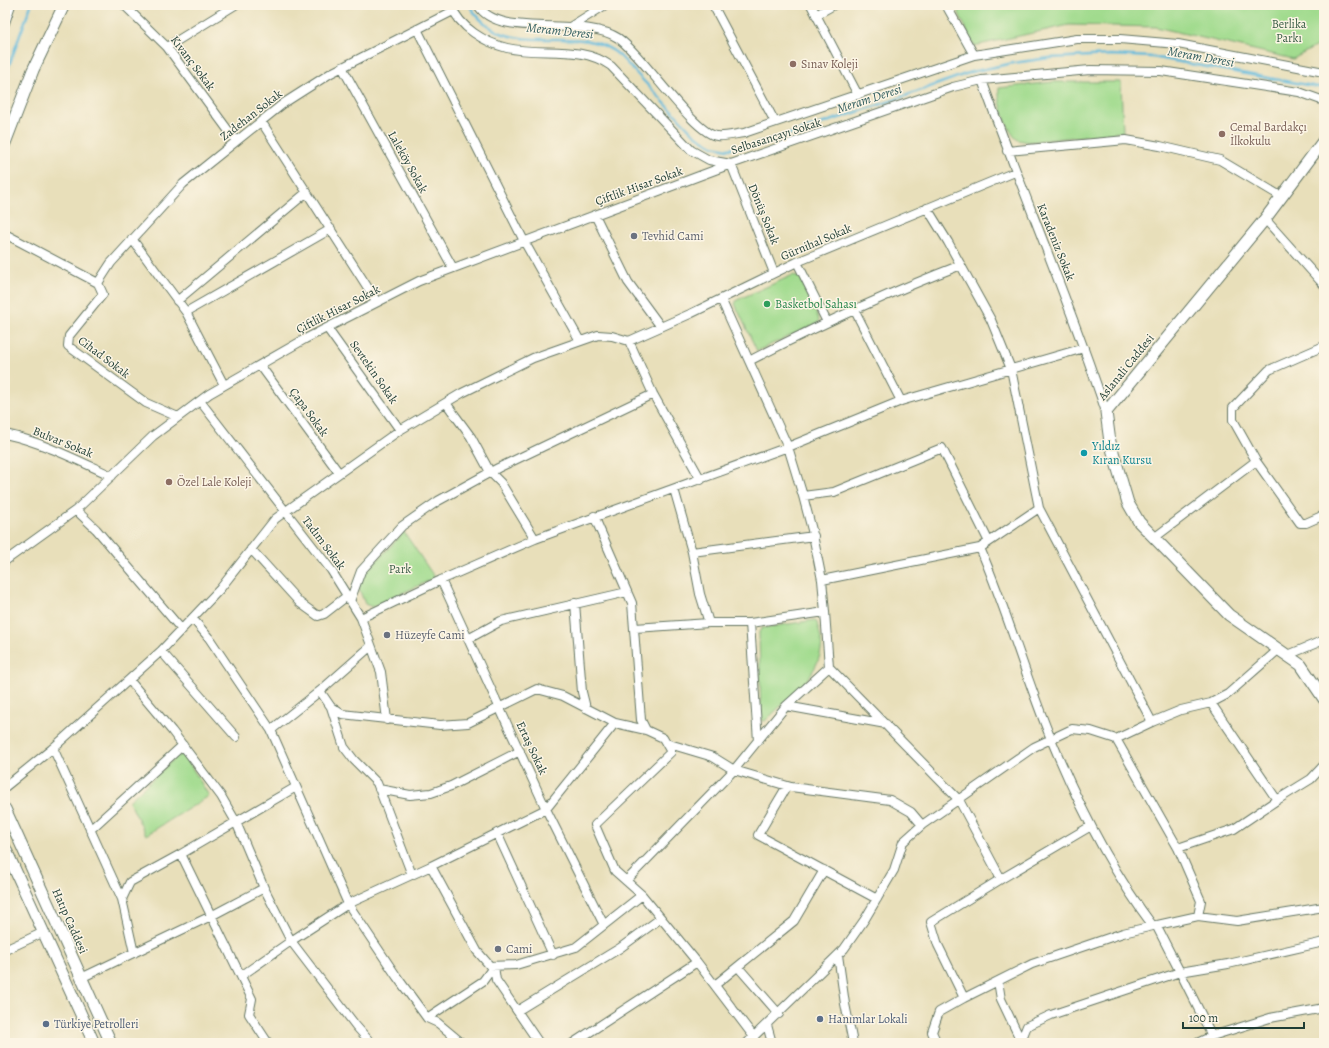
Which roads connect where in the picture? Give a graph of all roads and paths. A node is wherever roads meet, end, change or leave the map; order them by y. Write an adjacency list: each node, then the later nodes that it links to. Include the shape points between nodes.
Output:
1 (11, 5): 13 (street)
2 (64, 5): 27 (street, via 32,70)
3 (124, 5): 16 (street, Kıvanç Sokak)
4 (235, 5): 16 (street)
5 (478, 5): 14 (street, via 481,11 503,22 529,26)
6 (605, 5): 14 (street)
7 (713, 5): 24 (street)
8 (811, 5): 12 (street)
9 (834, 5): 12 (street)
10 (946, 5): 17 (street)
11 (452, 8): 15 (street, Zadehan Sokak); 29 (street, Selbasançayı Sokak, via 467,28 485,40 508,48 587,54 600,58 611,66 691,150 708,160)
12 (816, 15): 21 (street)
13 (5, 23)
14 (570, 27): 24 (street, via 601,30 618,38 697,125 716,136 744,134)
15 (417, 29): 18 (street, Zadehan Sokak); 39 (street)
16 (167, 47): 26 (street, Kıvanç Sokak)
17 (974, 55): 19 (street, via 1077,39 1120,39 1178,44); 21 (street)
18 (342, 67): 23 (street, Zadehan Sokak, via 284,103); 42 (street, Laleköy Sokak)
19 (1324, 72)
20 (982, 80): 22 (street, Selbasançayı Sokak, via 1090,70 1161,72 1299,92); 28 (street, Karadeniz Sokak); 29 (street, Selbasançayı Sokak, via 953,86)
21 (858, 95): 24 (street)
22 (1324, 101)
23 (262, 121): 26 (street, Zadehan Sokak); 31 (street)
24 (776, 122)
25 (1324, 140): 32 (street, Aslanali Caddesi)
26 (236, 141): 38 (street, Zadehan Sokak, via 183,184)
27 (5, 143)
28 (1007, 151): 30 (street, Karadeniz Sokak); 32 (street, via 1126,140 1220,160)
29 (731, 164): 34 (street, Çiftlik Hisar Sokak); 43 (street, Dönüş Sokak)
30 (1015, 172): 33 (street, Gürnihal Sokak); 57 (street, Karadeniz Sokak)
31 (307, 192): 36 (street); 47 (street)
32 (1282, 197): 35 (street, Aslanali Caddesi)
33 (927, 208): 40 (street, Gürnihal Sokak); 41 (street)
34 (595, 215): 39 (street, Çiftlik Hisar Sokak); 52 (street, via 628,282)
35 (1265, 219): 45 (street); 66 (street, Aslanali Caddesi)
36 (331, 229): 48 (street); 50 (street)
37 (5, 234): 44 (street)
38 (132, 239): 44 (street, Zadehan Sokak); 47 (street)
39 (524, 241): 42 (street, Çiftlik Hisar Sokak); 54 (street)
40 (797, 262): 43 (street, Gürnihal Sokak); 51 (street)
41 (961, 265): 49 (street); 60 (street, via 991,320)
42 (453, 268): 48 (street, Çiftlik Hisar Sokak, via 419,281)
43 (774, 273): 46 (street, Gürnihal Sokak)
44 (98, 283): 67 (street, Cihad Sokak, via 104,294 69,336 68,346 146,403)
45 (1324, 285)
46 (721, 298): 52 (street, Gürnihal Sokak); 58 (street)
47 (177, 301): 50 (street)
48 (377, 302): 53 (street, Çiftlik Hisar Sokak)
49 (854, 309): 51 (street); 64 (street)
50 (186, 312): 61 (street)
51 (827, 322): 58 (street)
52 (661, 327): 55 (street, Gürnihal Sokak)
53 (328, 328): 59 (street, Çiftlik Hisar Sokak); 68 (street, Sevtekin Sokak)
54 (580, 341): 55 (street, via 598,334); 65 (street, via 534,358)
55 (629, 341): 62 (street)
56 (1324, 346): 71 (street, via 1270,370 1232,408 1233,420)
57 (1084, 348): 60 (street); 66 (street, Karadeniz Sokak)
58 (749, 361): 70 (street)
59 (260, 364): 61 (street, Çiftlik Hisar Sokak); 73 (street, Çapa Sokak)
60 (1011, 369): 64 (street); 78 (street)
61 (224, 385): 63 (street, Çiftlik Hisar Sokak)
62 (653, 394): 72 (street); 75 (street)
63 (200, 401): 67 (street, Çiftlik Hisar Sokak); 80 (street, Tadım Sokak)
64 (901, 401): 70 (street)
65 (446, 403): 68 (street); 72 (street, via 471,437)
66 (1106, 412): 84 (street, Aslanali Caddesi, via 1110,442 1128,503 1139,522)
67 (178, 417): 74 (street, Çiftlik Hisar Sokak, via 153,436)
68 (400, 430): 73 (street)
69 (5, 434): 74 (street, Bulvar Sokak, via 17,436)
70 (788, 447): 75 (street); 77 (street)
71 (1256, 461): 81 (street, via 1300,523); 84 (street)
72 (490, 472): 85 (street, via 501,483); 94 (street, via 438,501 402,526 361,571)
73 (339, 474): 80 (street)
74 (112, 476): 79 (street, Çiftlik Hisar Sokak)
75 (701, 480): 76 (street)
76 (674, 489): 82 (street); 89 (street)
77 (803, 496): 83 (street); 86 (street, via 834,492 942,448)
78 (1039, 508): 86 (street); 118 (street)
79 (76, 510): 90 (street, Çiftlik Hisar Sokak); 102 (street, via 96,529)
80 (286, 511): 88 (street); 94 (street, Tadım Sokak, via 331,570)
81 (1324, 515)
82 (594, 516): 85 (street); 93 (street)
83 (814, 536): 89 (street); 92 (street)
84 (1154, 538): 107 (street, Aslanali Caddesi, via 1229,615)
85 (535, 539): 91 (street)
86 (989, 542): 87 (street)
87 (980, 548): 92 (street); 124 (street, via 999,593)
88 (251, 549): 94 (street, via 300,603 318,616); 98 (street)
89 (692, 552): 99 (street)
90 (5, 561)
91 (441, 580): 97 (street); 103 (street, Ertaş Sokak)
92 (822, 580): 96 (street)
93 (627, 592): 95 (street); 101 (street, via 632,603)
94 (349, 599): 97 (street, Tadım Sokak)
95 (575, 603): 103 (street, via 501,621); 116 (street, via 582,692)
96 (825, 612): 100 (street); 108 (street)
97 (361, 618): 105 (street, Tadım Sokak)
98 (193, 619): 102 (street); 121 (street, via 209,638)
99 (709, 623): 100 (street); 101 (street)
100 (750, 623): 126 (street)
101 (634, 628): 122 (street, via 641,720)
102 (182, 630): 106 (street)
103 (468, 639): 113 (street, Ertaş Sokak)
104 (1324, 640): 107 (street)
105 (370, 646): 110 (street); 117 (street, Tadım Sokak, via 381,672)
106 (161, 651): 109 (street); 123 (street)
107 (1283, 652): 111 (street, Aslanali Caddesi, via 1301,665); 112 (street, via 1228,694)
108 (829, 667): 114 (street); 120 (street)
109 (130, 681): 128 (street); 129 (street)
110 (320, 691): 115 (street); 121 (street)
111 (1324, 699)
112 (1211, 703): 118 (street, via 1181,710); 138 (street)
113 (499, 706): 116 (street, via 537,689 563,696); 117 (street, via 468,723 440,724); 130 (street, Ertaş Sokak)
114 (786, 706): 120 (street); 126 (street)
115 (331, 707): 117 (street, via 342,714); 136 (street, via 344,747 377,782)
116 (586, 708): 119 (street)
117 (387, 720)
118 (1152, 722): 125 (street)
119 (615, 723): 122 (street); 140 (street)
120 (886, 724): 137 (street)
121 (271, 730): 134 (street)
122 (646, 730): 127 (street, via 663,738)
123 (236, 737)
124 (1051, 739): 125 (street, via 1072,729 1091,731); 137 (street, via 1034,747); 143 (street)
125 (1116, 739): 147 (street)
126 (758, 741): 132 (street)
127 (666, 743): 132 (street, via 713,757); 153 (street, via 671,752 595,825 615,871)
128 (183, 745): 141 (street, via 221,796); 144 (street)
129 (53, 748): 135 (street); 144 (street)
130 (520, 751): 136 (street, via 451,786 431,793 410,795); 140 (street, Ertaş Sokak)
131 (1324, 765): 138 (street, via 1311,779)
132 (734, 770): 133 (street); 153 (street)
133 (787, 786): 142 (street, via 890,800 911,812); 150 (street, via 758,835)
134 (296, 787): 141 (street); 158 (street)
135 (5, 788)
136 (379, 789): 151 (street)
137 (959, 800): 142 (street); 152 (street)
138 (1277, 800): 147 (street, via 1234,828)
139 (5, 809): 177 (street, Hatıp Caddesi)
140 (546, 809): 145 (street); 163 (street, Ertaş Sokak)
141 (236, 822): 148 (street); 154 (street)
142 (922, 825): 157 (street, via 903,842 894,870)
143 (1091, 826): 152 (street); 164 (street, via 1135,901)
144 (90, 830): 156 (street)
145 (497, 833): 149 (street); 170 (street)
146 (5, 848): 165 (street)
147 (1178, 848): 161 (street, via 1201,901)
148 (181, 854): 156 (street, via 130,882); 160 (street)
149 (431, 866): 151 (street); 173 (street, via 477,951 490,966)
150 (824, 870): 157 (street); 174 (street, via 794,921)
151 (412, 875): 158 (street)
152 (1001, 879): 180 (street, via 931,922 938,945)
153 (626, 881): 155 (street)
154 (264, 888): 160 (street); 166 (street)
155 (642, 895): 162 (street); 163 (street)
156 (122, 899): 169 (street)
157 (877, 899): 171 (street)
158 (348, 904): 166 (street); 184 (street)
159 (1324, 907): 161 (street, via 1237,921)
160 (211, 916): 169 (street); 176 (street)
161 (1198, 916): 164 (street)
162 (661, 918): 172 (street); 182 (street, via 620,948)
163 (604, 925): 170 (street, via 576,947)
164 (1154, 925): 175 (street); 178 (street, via 1032,964)
165 (44, 932): 168 (street); 189 (street)
166 (290, 941): 176 (street); 192 (street)
167 (1324, 942): 175 (street)
168 (5, 950)
169 (134, 953): 177 (street)
170 (553, 955): 173 (street, via 516,965)
171 (838, 955): 183 (street); 198 (street)
172 (697, 962): 179 (street); 195 (street)
173 (494, 966): 182 (street, via 496,980); 184 (street, via 484,980)
174 (738, 967): 179 (street); 183 (street)
175 (1180, 972): 186 (street); 188 (street, via 1051,1015 1027,1026)
176 (241, 976): 191 (street, via 252,999 249,1014)
177 (81, 978): 190 (street, Hatıp Caddesi)
178 (998, 981): 180 (street); 188 (street, via 1001,999)
179 (714, 985): 187 (street)
180 (964, 998): 199 (street, via 939,1012 932,1032)
181 (1324, 1008): 186 (street, via 1270,1018)
182 (517, 1012): 194 (street)
183 (779, 1014): 185 (street)
184 (427, 1018): 193 (street, via 438,1023)
185 (767, 1025): 187 (street); 197 (street)
186 (1212, 1036): 200 (street)
187 (754, 1037): 196 (street)
188 (1021, 1042)
189 (94, 1043)
190 (111, 1043)
191 (268, 1043)
192 (371, 1043)
193 (462, 1043)
194 (539, 1043)
195 (573, 1043)
196 (747, 1043)
197 (772, 1043)
198 (853, 1043)
199 (937, 1043)
200 (1197, 1043)

